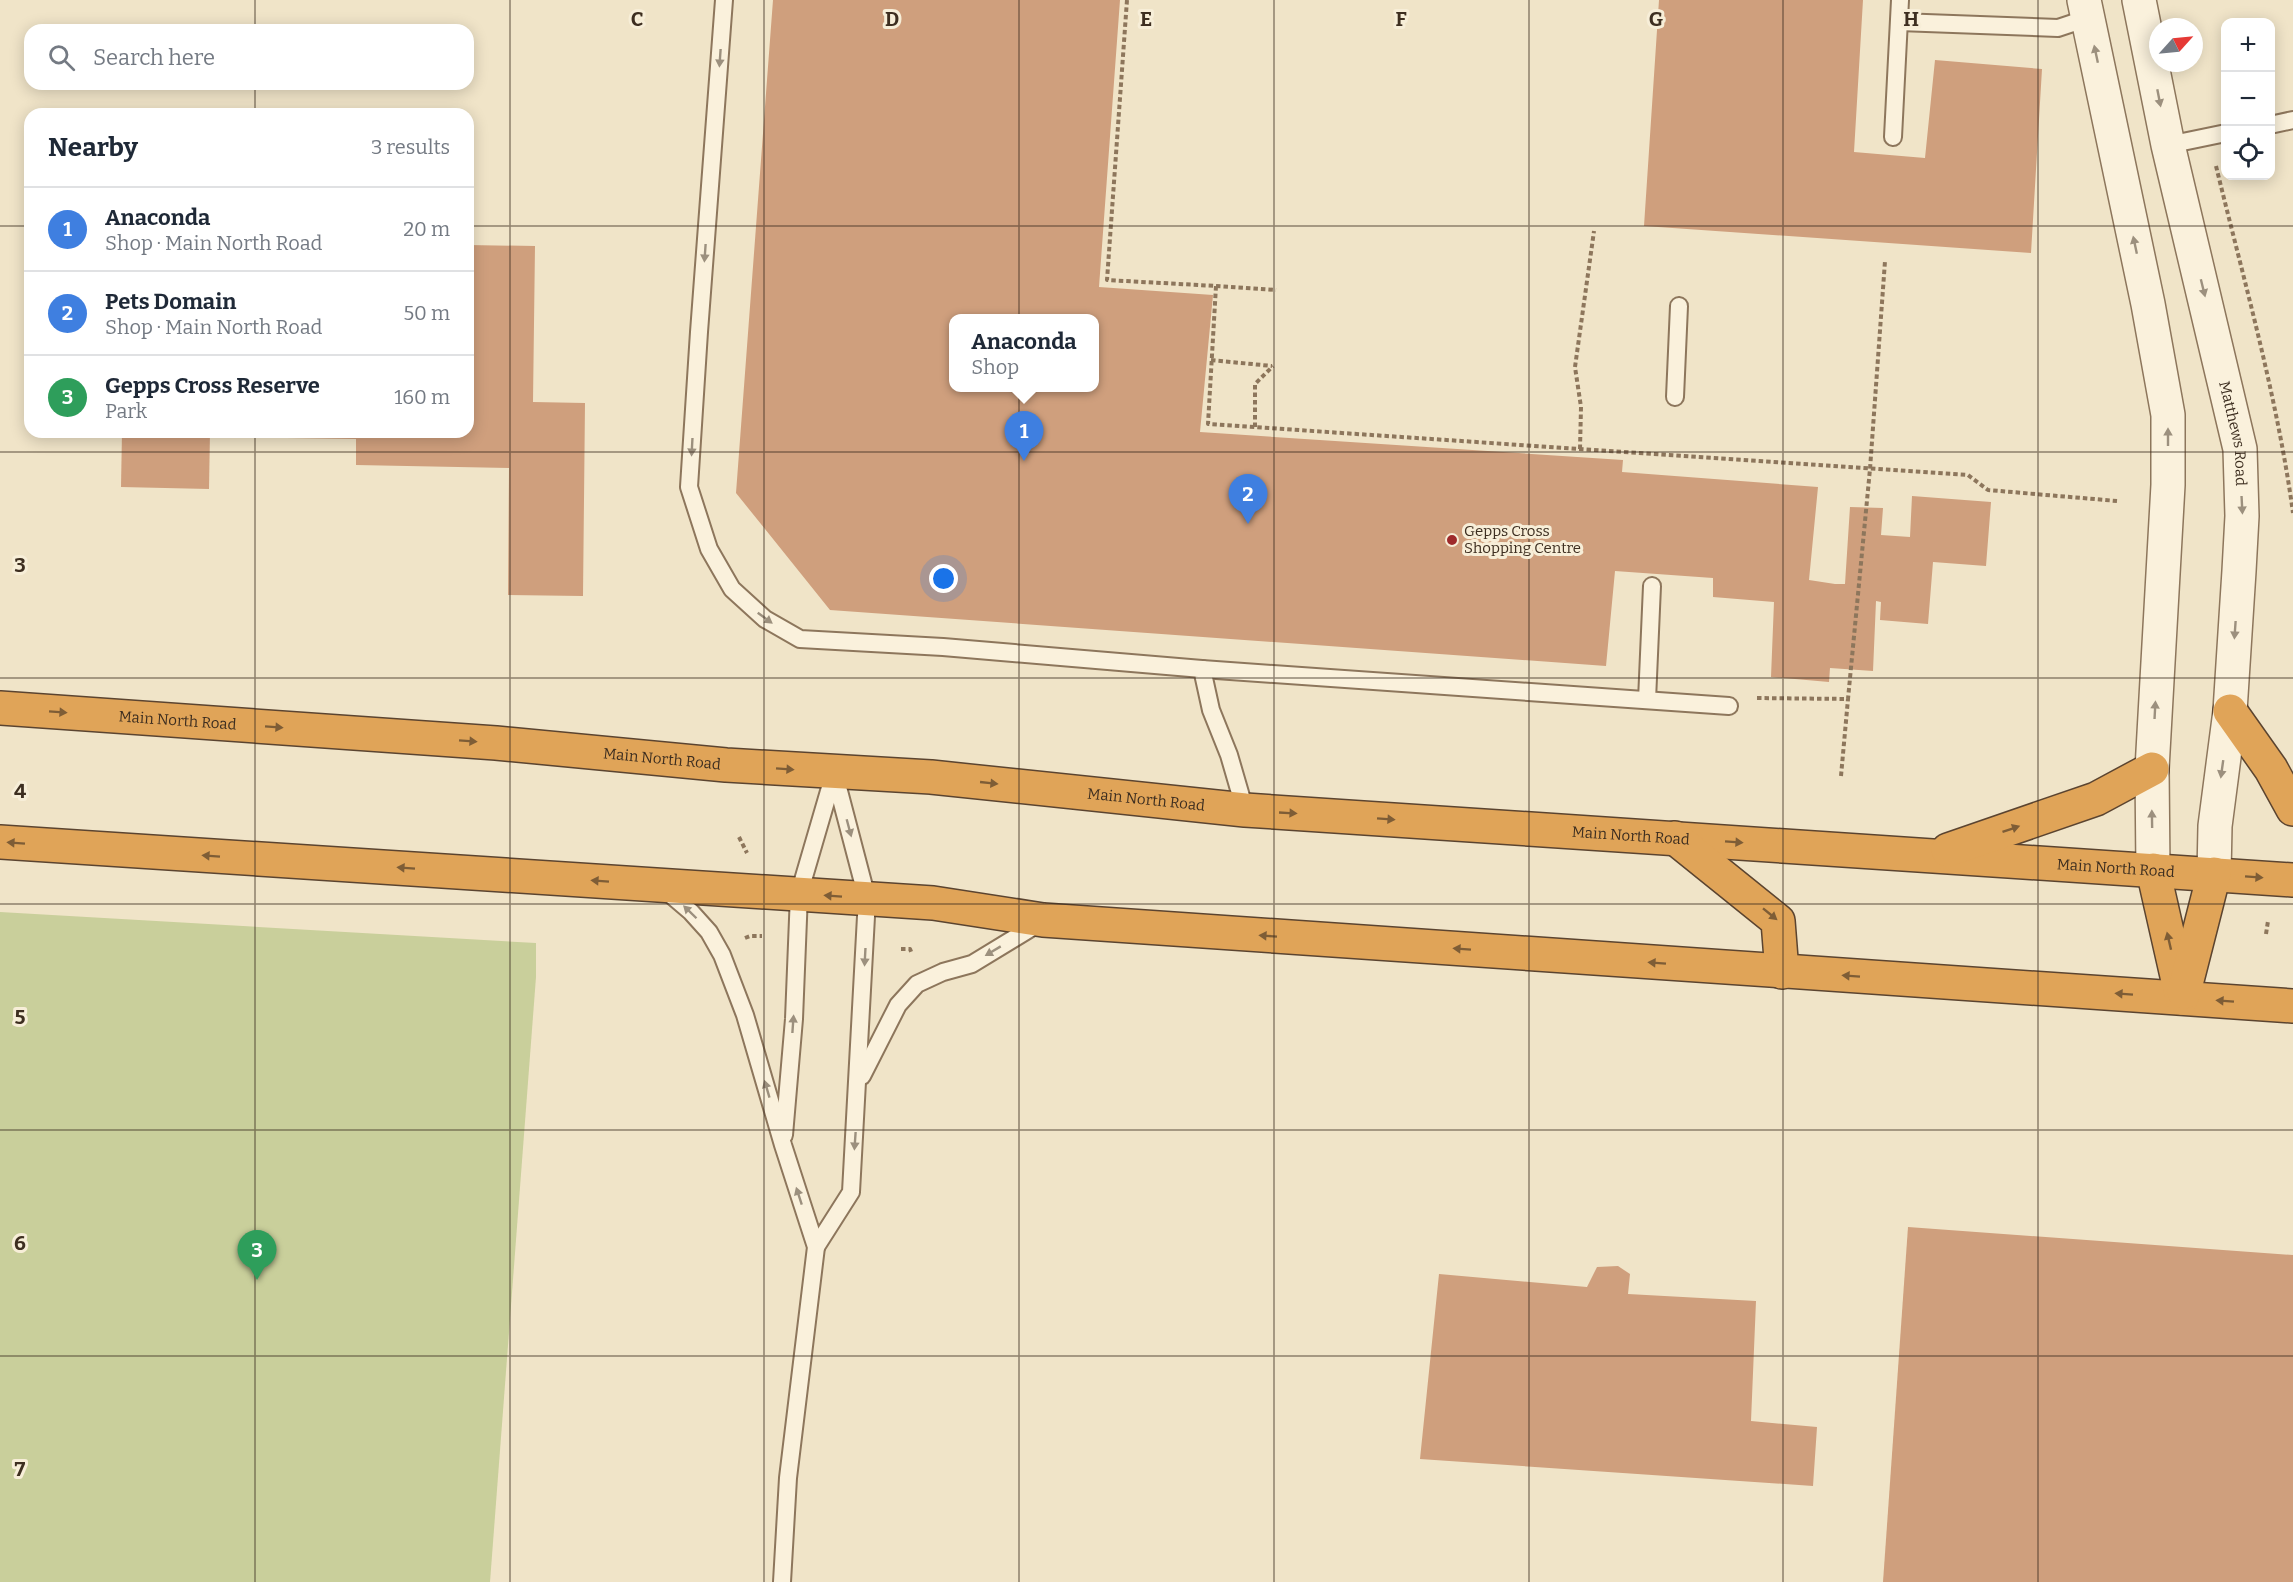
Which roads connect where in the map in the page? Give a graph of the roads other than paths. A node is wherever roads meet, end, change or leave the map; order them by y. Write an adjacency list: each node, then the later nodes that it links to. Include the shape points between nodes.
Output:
1 (724, 0): 14 (lane, one-way to 14, via 689,487 709,549 732,590 765,619 800,639)
2 (1900, 0): 5 (lane)
3 (2139, 0): 10 (street, Matthews Road, one-way to 10)
4 (2086, 9): 5 (lane, via 2058,28); 19 (street, one-way to 4, via 2168,415)
5 (1899, 22): 9 (lane)
6 (2293, 120): 7 (lane)
7 (2275, 124)
8 (2217, 135): 10 (lane)
9 (1893, 137)
10 (2168, 145): 18 (street, Matthews Road, one-way to 18, via 2240,448 2242,516)
11 (1679, 306): 12 (lane)
12 (1675, 397)
13 (1652, 586): 15 (lane)
14 (1202, 669): 15 (lane); 22 (lane, via 1211,710)
15 (1647, 700): 16 (lane)
16 (1729, 706)
17 (0, 708): 20 (highway, Main North Road, one-way to 20, via 485,742)
18 (2230, 711): 21 (highway); 27 (street, Matthews Road, one-way to 27, via 2215,826)
19 (2152, 769): 25 (highway, one-way to 19, via 2096,799); 26 (street, one-way to 19)
20 (834, 772): 22 (highway, Main North Road, one-way to 22, via 931,777); 30 (lane); 31 (lane, one-way to 31)
21 (2293, 809)
22 (1245, 810): 23 (highway, Main North Road, one-way to 23)
23 (1675, 838): 25 (highway, Main North Road, one-way to 25); 33 (highway, one-way to 33, via 1778,921)
24 (0, 842): 29 (highway, one-way to 24)
25 (1935, 855): 26 (highway, Main North Road)
26 (2153, 870): 27 (highway, Main North Road); 34 (highway, one-way to 26)
27 (2214, 874): 28 (highway, Main North Road, one-way to 28); 34 (highway)
28 (2293, 880)
29 (658, 885): 30 (highway); 37 (lane, one-way to 29, via 745,1015 722,955 691,912)
30 (799, 894): 31 (highway, one-way to 30); 37 (lane, one-way to 30)
31 (867, 898): 32 (highway, via 933,903); 36 (lane, one-way to 36)
32 (1043, 920): 33 (highway, one-way to 32); 36 (lane, one-way to 36, via 972,964 917,984 894,1012)
33 (1782, 972): 34 (highway, one-way to 33)
34 (2182, 998): 35 (highway, one-way to 34)
35 (2293, 1006)
36 (859, 1082): 38 (lane, one-way to 38, via 851,1192)
37 (783, 1145): 38 (lane, one-way to 37)
38 (816, 1247): 39 (lane, via 788,1478)
39 (782, 1582)

